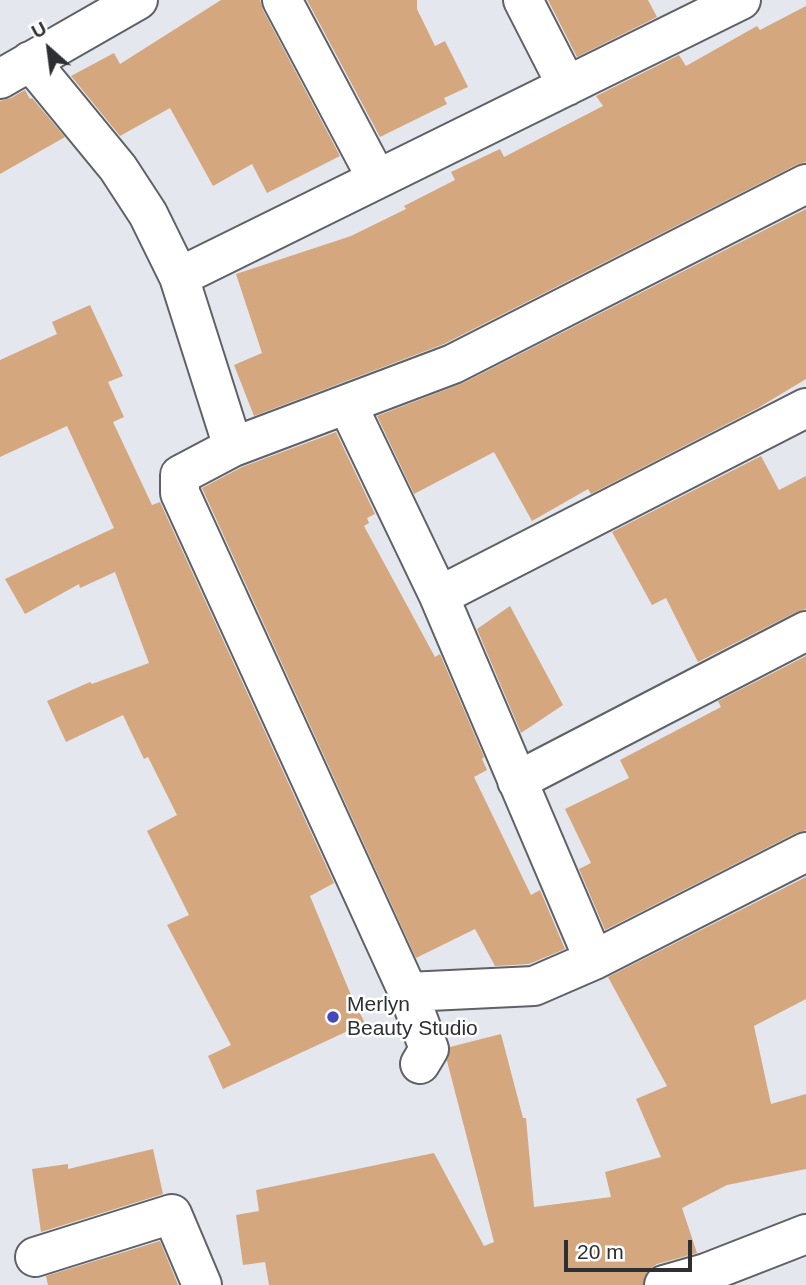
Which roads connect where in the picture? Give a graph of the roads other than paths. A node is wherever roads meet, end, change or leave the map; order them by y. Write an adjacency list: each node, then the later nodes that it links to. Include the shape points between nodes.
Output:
1 (138, 0): 5 (street)
2 (282, 0): 7 (street)
3 (523, 0): 6 (street)
4 (741, 0): 6 (street)
5 (15, 70): 9 (street, via 118,168)
6 (567, 86): 7 (street)
7 (377, 179): 9 (street)
8 (806, 184): 10 (street, via 453,364)
9 (180, 276): 12 (street)
10 (347, 404): 12 (street); 13 (street)
11 (806, 408): 13 (street)
12 (233, 447): 18 (street, via 180,475 180,493)
13 (439, 596): 15 (street)
14 (806, 631): 15 (street)
15 (517, 781): 17 (street)
16 (806, 852): 17 (street)
17 (594, 960): 18 (street, via 534,986)
18 (408, 992): 19 (street, via 429,1049)
19 (420, 1063)
20 (806, 1234): 22 (street)
21 (35, 1257): 23 (street, via 172,1214)
22 (708, 1279): 24 (street)
23 (202, 1285)
24 (664, 1285)

